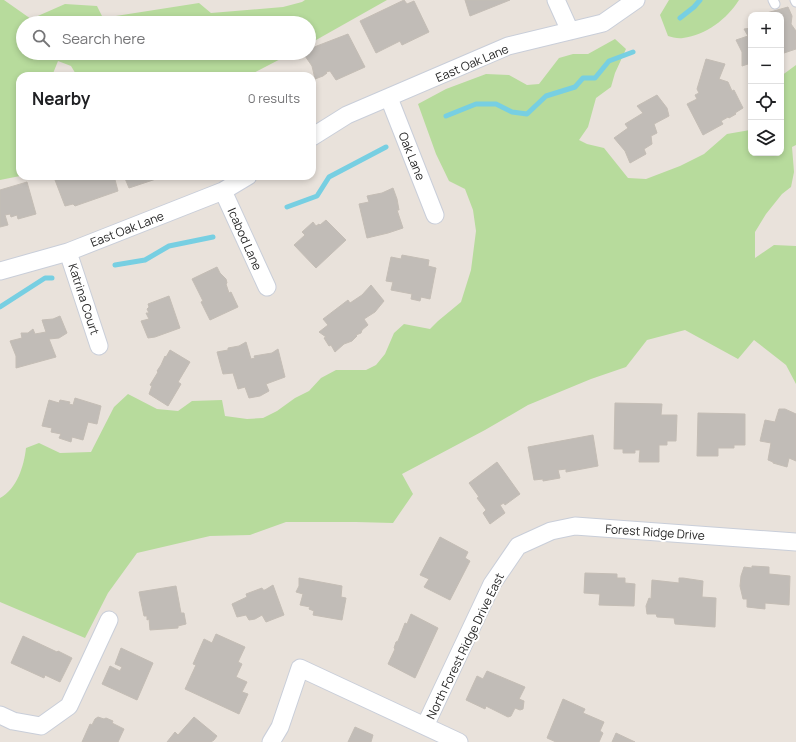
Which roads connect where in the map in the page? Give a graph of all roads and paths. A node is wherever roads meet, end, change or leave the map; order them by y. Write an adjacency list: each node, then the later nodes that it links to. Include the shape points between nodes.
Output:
1 (556, 0): 3 (street)
2 (636, 0): 3 (street, East Oak Lane, via 603,23)
3 (570, 31): 4 (street, East Oak Lane, via 508,46)
4 (389, 98): 5 (street, East Oak Lane, via 347,115); 8 (street, Oak Lane)
5 (316, 134)
6 (241, 180): 7 (street, East Oak Lane)
7 (223, 191): 9 (street, East Oak Lane); 11 (street, Icabod Lane)
8 (436, 215)
9 (68, 252): 10 (street, East Oak Lane); 12 (street, Katrina Court)
10 (0, 270)
11 (267, 287)
12 (99, 346)
13 (796, 542): 14 (street, Forest Ridge Drive, via 575,526 550,531)
14 (518, 546): 17 (street, North Forest Ridge Drive East, via 492,584)
15 (109, 620): 16 (street, via 69,706 41,726 13,721)
16 (0, 715)
17 (425, 726): 18 (street, via 300,668 280,727); 19 (street)
18 (271, 742)
19 (459, 742)

